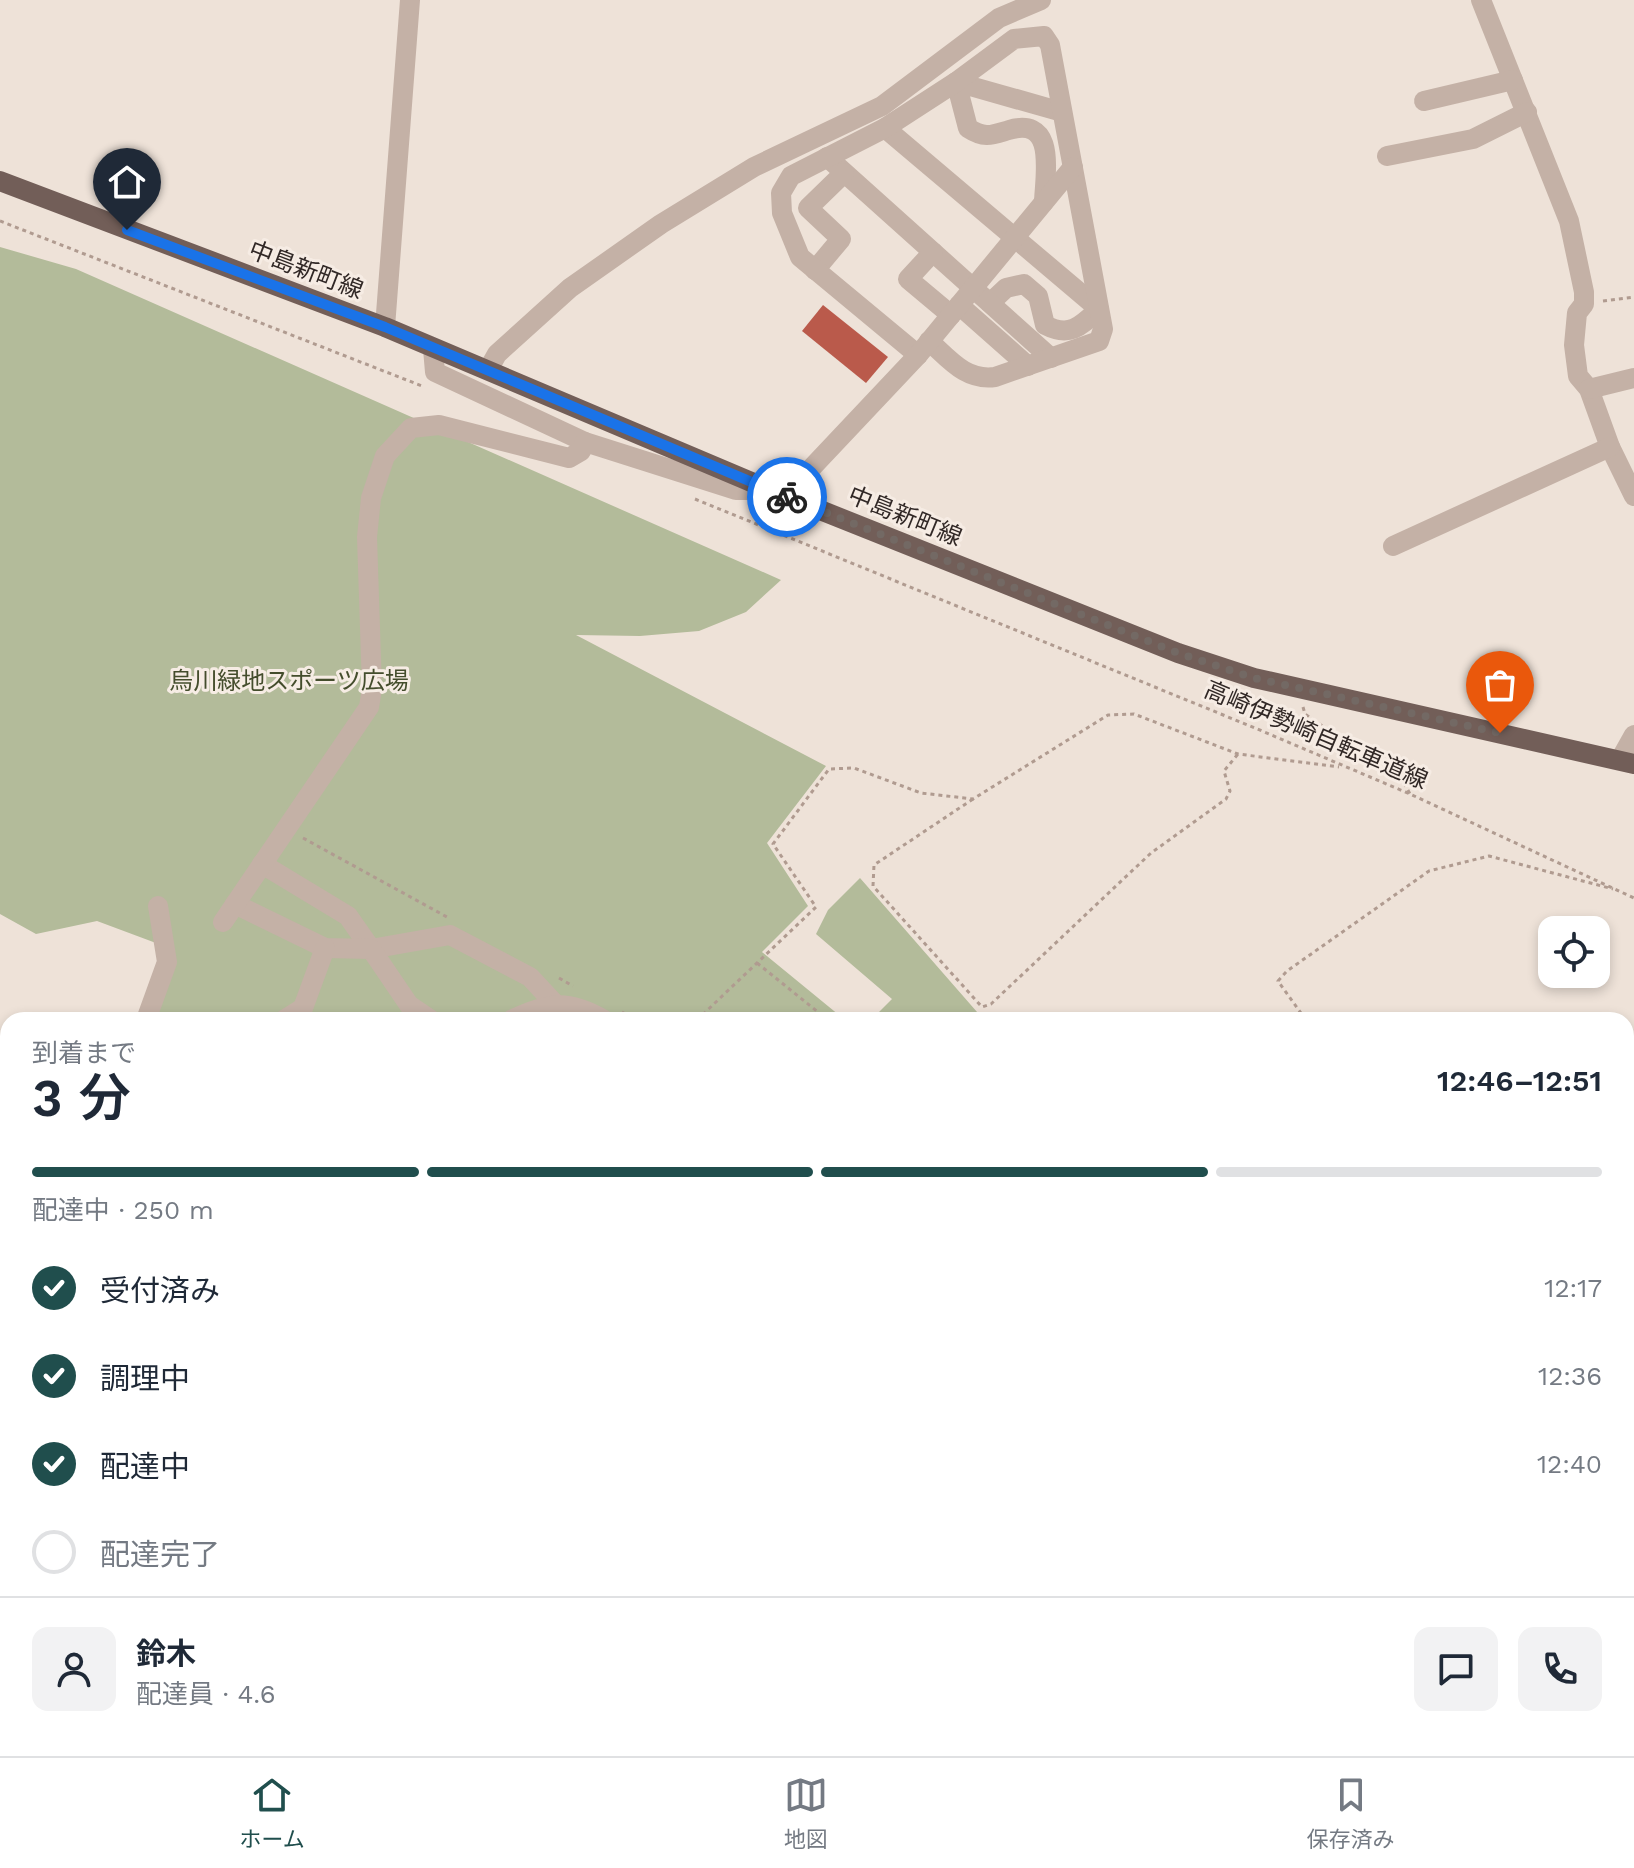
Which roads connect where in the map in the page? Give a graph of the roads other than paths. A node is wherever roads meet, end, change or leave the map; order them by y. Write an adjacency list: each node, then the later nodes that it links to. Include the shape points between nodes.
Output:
1 (410, 0): 23 (street)
2 (1041, 0): 28 (street, via 999,18 882,106 754,167 661,224 570,288 497,354)
3 (1481, 0): 4 (street)
4 (1513, 80): 6 (street); 8 (street)
5 (956, 82): 7 (street); 7 (street, via 1014,39 1044,36); 9 (street); 15 (street, via 968,128 995,137 1022,127 1033,129 1043,140)
6 (1424, 101)
7 (1062, 112): 12 (street)
8 (1529, 115): 10 (street, via 1473,139); 30 (street, via 1569,221 1584,292 1574,345 1578,376)
9 (885, 128): 11 (street); 16 (street)
10 (1387, 156)
11 (827, 157): 13 (street); 18 (street, via 791,176 781,193 782,213 800,257)
12 (1073, 167): 15 (street); 21 (street)
13 (844, 173): 17 (street); 18 (street, via 808,208 841,239)
14 (0, 181): 23 (main road, 中島新町線)
15 (1044, 202): 16 (street)
16 (1015, 238): 19 (street); 21 (street)
17 (933, 252): 19 (street); 22 (street, via 908,279)
18 (815, 270): 24 (street)
19 (973, 288): 20 (street); 22 (street)
20 (990, 303): 21 (street, via 1006,288 1024,284 1038,296 1045,325 1058,332 1084,323); 26 (street)
21 (1099, 309): 26 (street, via 1099,341)
22 (955, 310): 24 (street); 27 (street)
23 (385, 327): 25 (main road, 中島新町線)
24 (924, 348): 27 (street, via 981,379); 33 (street)
25 (433, 349): 28 (main road, 中島新町線); 31 (street, via 435,372)
26 (1051, 358): 27 (street)
27 (1028, 366)
28 (488, 370): 33 (main road, 中島新町線)
29 (1634, 378): 30 (street)
30 (1589, 389): 32 (street)
31 (585, 442): 33 (street, via 736,490); 38 (street, via 569,458 422,425 411,428 385,456 371,498 367,537 369,707)
32 (1610, 447): 34 (street); 35 (street)
33 (778, 493): 37 (main road, 中島新町線, via 1178,653 1254,678)
34 (1634, 496)
35 (1393, 546)
36 (1634, 735): 37 (street)
37 (1627, 762)
38 (262, 864): 39 (street); 43 (street, via 348,916)
39 (235, 904): 41 (street); 42 (street)
40 (158, 906): 45 (street, via 167,962)
41 (223, 922)
42 (325, 948): 43 (street); 46 (street, via 303,1008)
43 (371, 949): 44 (street, via 450,935 530,977); 47 (street)
44 (556, 1005): 48 (street); 49 (street)
45 (149, 1012)
46 (297, 1012)
47 (419, 1012)
48 (528, 1012)
49 (590, 1012)

